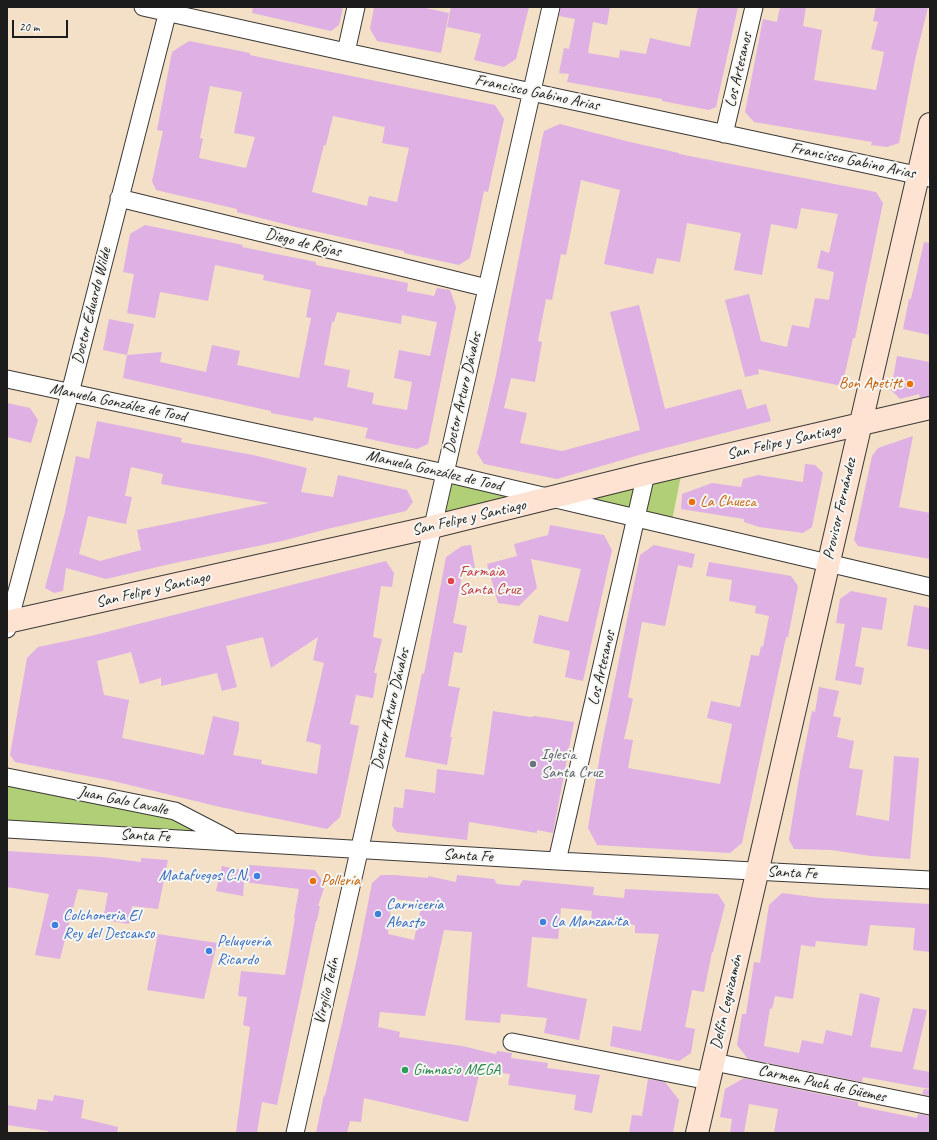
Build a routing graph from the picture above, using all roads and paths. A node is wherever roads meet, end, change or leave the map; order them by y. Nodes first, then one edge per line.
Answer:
1 (144, 7) edge
2 (356, 7) edge
3 (551, 7) edge
4 (754, 7) edge
5 (168, 10) edge
6 (346, 52) junction
7 (532, 92) junction
8 (930, 124) edge
9 (724, 134) junction
10 (924, 177) edge
11 (119, 198) junction
12 (487, 288) junction
13 (7, 380) edge
14 (70, 393) junction
15 (930, 408) edge
16 (860, 425) junction
17 (445, 473) junction
18 (646, 474) junction
19 (553, 498) junction
20 (636, 518) junction
21 (432, 527) junction
22 (828, 563) junction
23 (930, 586) edge
24 (8, 624) edge
25 (7, 777) edge
26 (7, 829) edge
27 (234, 841) junction
28 (359, 850) junction
29 (557, 861) junction
30 (757, 871) junction
31 (930, 880) edge
32 (512, 1042) dead end
33 (711, 1071) junction
34 (930, 1106) edge
35 (295, 1133) edge
36 (697, 1133) edge

1 - 5 street, Francisco Gabino Arias
2 - 6 street
3 - 7 street, Doctor Arturo Dávalos
4 - 9 street, Los Artesanos
5 - 6 street, Francisco Gabino Arias
5 - 11 street, Doctor Eduardo Wilde
6 - 7 street, Francisco Gabino Arias
7 - 9 street, Francisco Gabino Arias
7 - 12 street, Doctor Arturo Dávalos
8 - 10 street, Provisor Fernández
9 - 10 street, Francisco Gabino Arias
10 - 16 street, Provisor Fernández
11 - 12 street, Diego de Rojas
11 - 14 street, Doctor Eduardo Wilde
12 - 17 street, Doctor Arturo Dávalos
13 - 14 street, Manuela González de Tood
14 - 17 street, Manuela González de Tood
14 - 24 street, Doctor Eduardo Wilde
15 - 16 street, San Felipe y Santiago
16 - 18 street, San Felipe y Santiago
16 - 22 street, Provisor Fernández
17 - 19 street, Manuela González de Tood
17 - 21 street, Doctor Arturo Dávalos
18 - 19 street, San Felipe y Santiago
18 - 20 street, Los Artesanos
19 - 20 street, Manuela González de Tood
19 - 21 street, San Felipe y Santiago
20 - 22 street, Manuela González de Tood
20 - 29 street, Los Artesanos
21 - 24 street, San Felipe y Santiago
21 - 28 street, Doctor Arturo Dávalos
22 - 23 street, Manuela González de Tood
22 - 30 street, Provisor Fernández
25 - 27 street, Juan Galo Lavalle
26 - 27 street, Santa Fe
27 - 28 street, Santa Fe
28 - 29 street, Santa Fe
28 - 35 street, Virgilio Tedín
29 - 30 street, Santa Fe
30 - 31 street, Santa Fe
30 - 33 street, Delfín Leguizamón
32 - 33 street, Carmen Puch de Güemes
33 - 34 street, Carmen Puch de Güemes
33 - 36 street, Delfín Leguizamón

